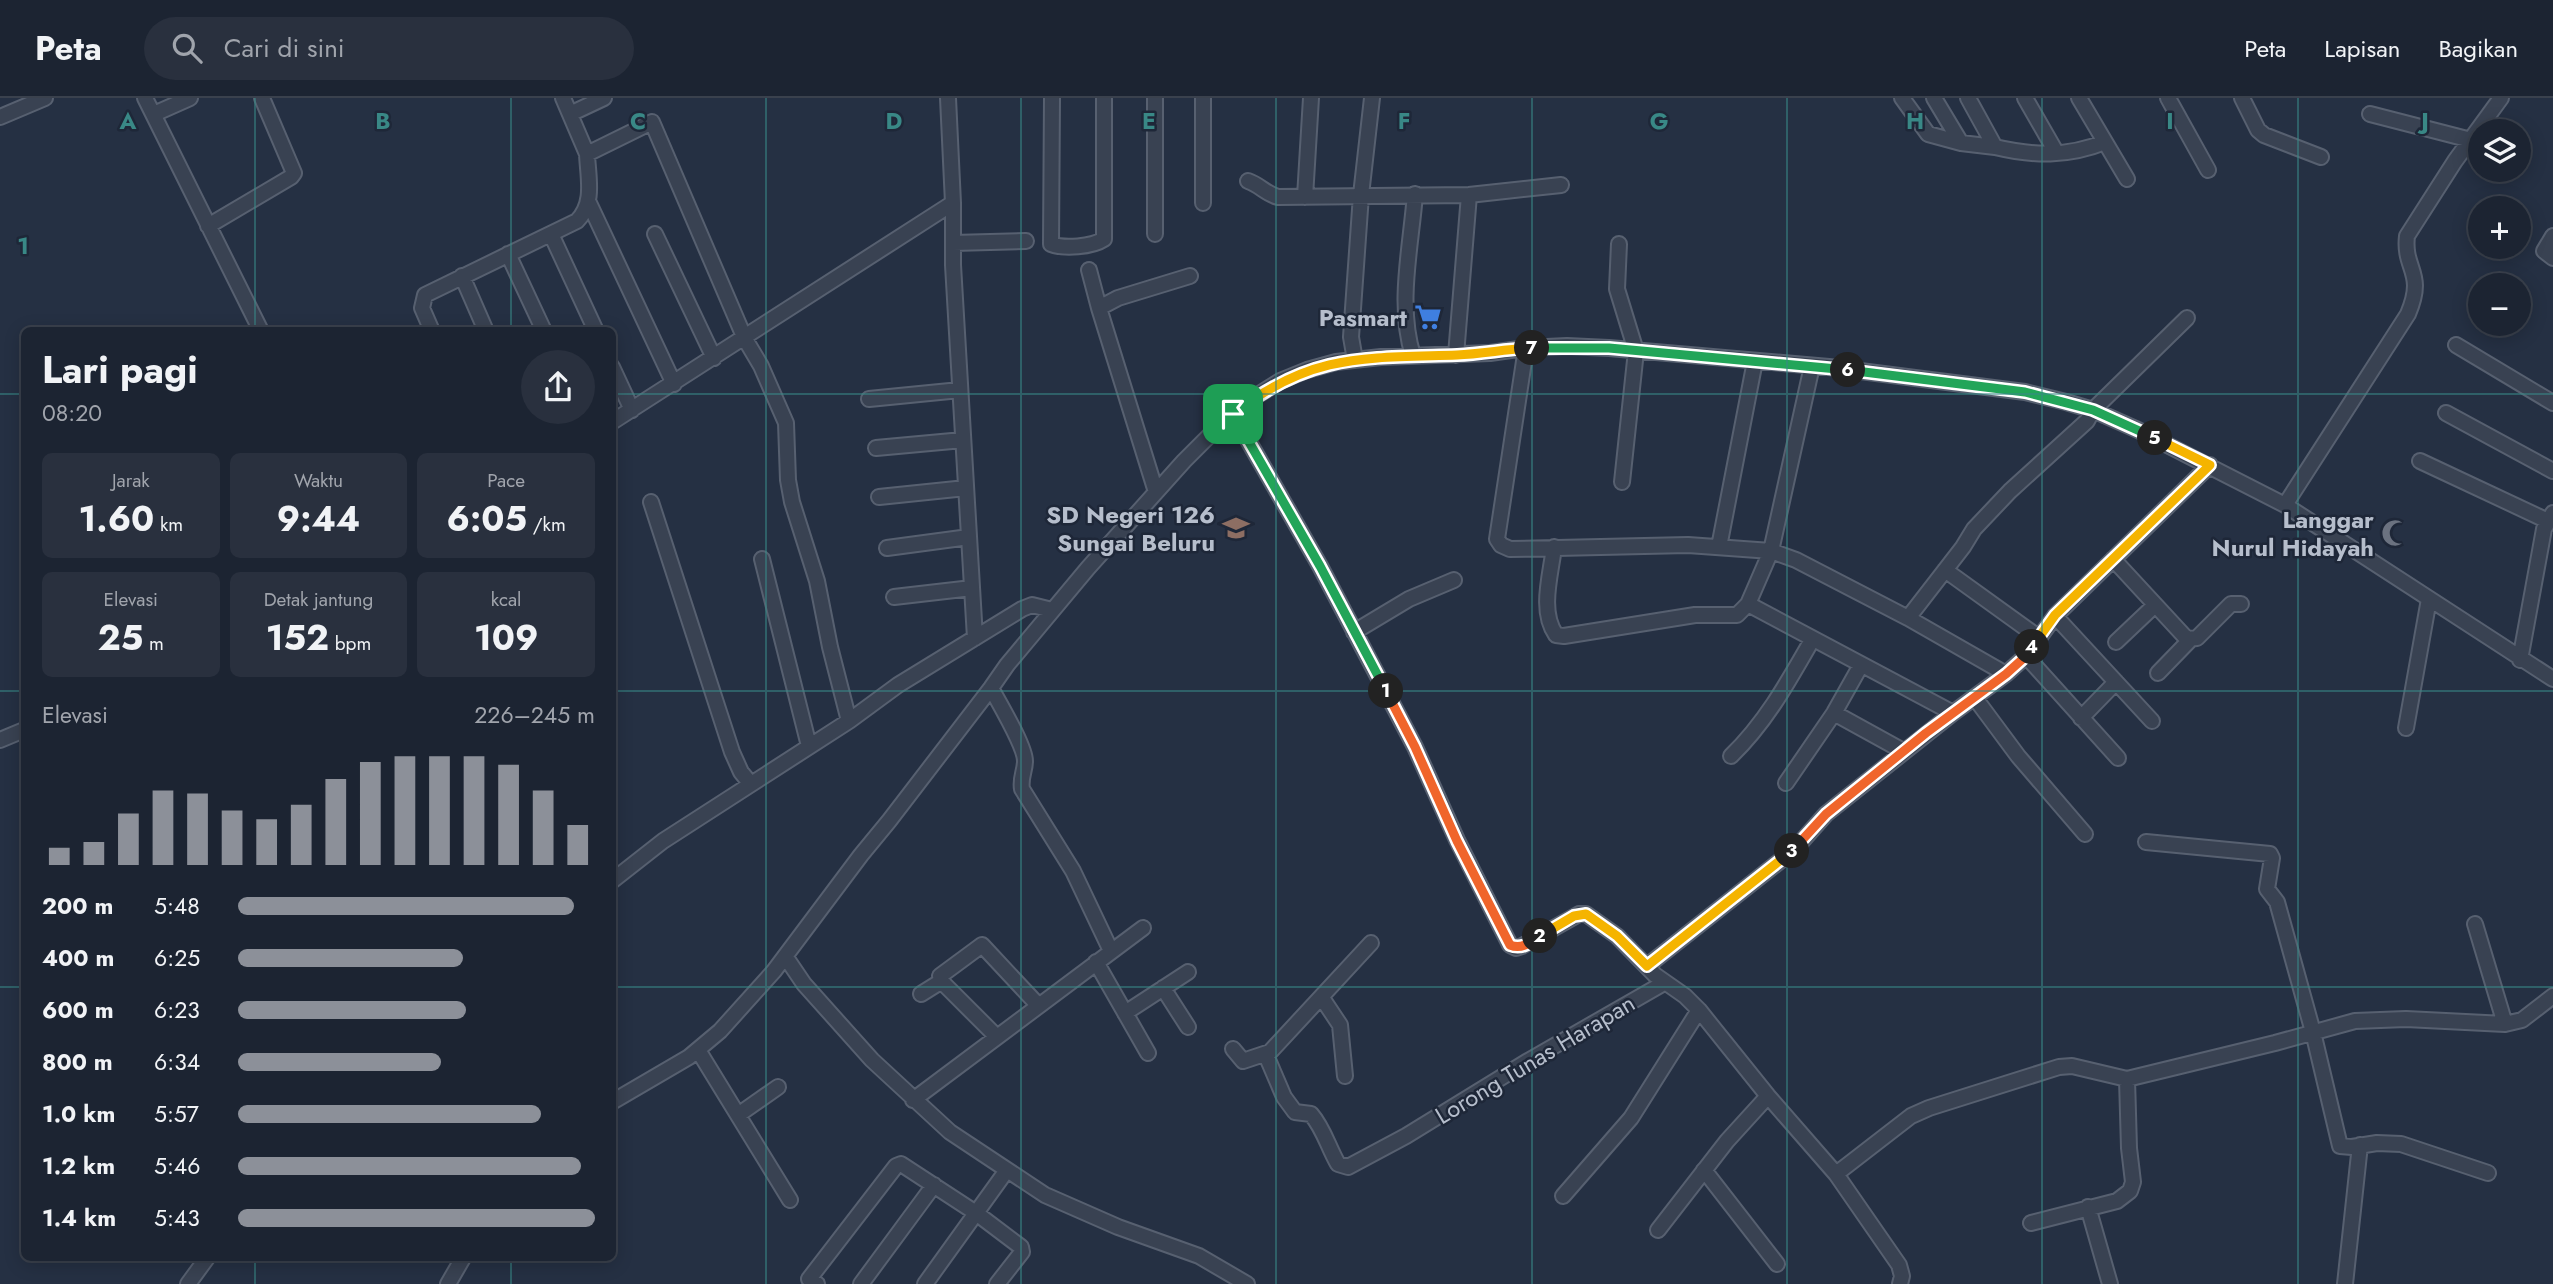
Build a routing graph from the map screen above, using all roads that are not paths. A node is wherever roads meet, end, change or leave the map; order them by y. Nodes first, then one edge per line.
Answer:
1 (45, 98) edge
2 (145, 98) edge
3 (190, 98) edge
4 (262, 98) edge
5 (563, 98) edge
6 (604, 98) edge
7 (948, 98) edge
8 (1052, 98) edge
9 (1104, 98) edge
10 (1155, 98) edge
11 (1203, 98) edge
12 (1311, 98) edge
13 (1372, 98) edge
14 (1902, 98) edge
15 (1934, 98) edge
16 (1968, 98) edge
17 (2025, 98) edge
18 (2079, 98) edge
19 (2168, 98) edge
20 (2242, 98) edge
21 (2501, 98) edge
22 (154, 114) junction
23 (570, 114) junction
24 (2370, 114) dead end
25 (0, 117) edge
26 (2486, 119) edge
27 (2468, 139) edge
28 (2105, 142) junction
29 (1962, 143) junction
30 (2468, 144) edge
31 (1995, 147) junction
32 (2056, 152) junction
33 (587, 154) junction
34 (2321, 157) dead end
35 (2208, 170) dead end
36 (2127, 179) dead end
37 (1248, 181) dead end
38 (1561, 185) dead end
39 (1415, 194) junction
40 (1361, 195) junction
41 (1469, 195) junction
42 (1305, 197) junction
43 (589, 203) junction
44 (953, 203) junction
45 (1203, 203) dead end
46 (208, 226) junction
47 (551, 234) junction
48 (655, 234) dead end
49 (1155, 234) dead end
50 (2553, 236) edge
51 (1026, 241) dead end
52 (953, 243) junction
53 (1619, 244) dead end
54 (508, 254) junction
55 (2553, 258) edge
56 (1089, 270) dead end
57 (462, 276) junction
58 (1190, 276) dead end
59 (1099, 307) junction
60 (2187, 318) dead end
61 (259, 327) edge
62 (430, 327) edge
63 (484, 327) edge
64 (542, 327) edge
65 (594, 327) edge
66 (745, 339) junction
67 (2456, 345) dead end
68 (1526, 348) junction
69 (1636, 351) junction
70 (1456, 355) junction
71 (1413, 356) junction
72 (714, 358) junction
73 (1355, 360) junction
74 (1755, 361) junction
75 (1812, 366) junction
76 (616, 376) edge
77 (674, 384) junction
78 (961, 390) junction
79 (869, 399) dead end
80 (2553, 403) edge
81 (632, 410) junction
82 (2093, 410) junction
83 (2446, 413) dead end
84 (1233, 414) junction
85 (616, 420) edge
86 (963, 440) junction
87 (876, 448) dead end
88 (2420, 461) dead end
89 (2210, 465) junction
90 (2553, 471) edge
91 (1622, 482) dead end
92 (966, 488) junction
93 (1156, 492) junction
94 (880, 497) dead end
95 (651, 502) dead end
96 (2285, 505) junction
97 (2551, 517) edge
98 (969, 537) junction
99 (1554, 547) junction
100 (1719, 547) junction
101 (887, 548) dead end
102 (1771, 551) junction
103 (762, 559) dead end
104 (2113, 559) junction
105 (1945, 570) junction
106 (1454, 580) dead end
107 (972, 588) junction
108 (894, 597) dead end
109 (2429, 599) junction
110 (1748, 604) junction
111 (2241, 604) dead end
112 (2154, 606) junction
113 (1052, 610) junction
114 (2055, 615) junction
115 (1908, 618) junction
116 (1354, 632) junction
117 (2038, 637) junction
118 (975, 638) junction
119 (1812, 640) junction
120 (2190, 640) junction
121 (2116, 642) dead end
122 (2026, 656) junction
123 (2520, 660) junction
124 (1861, 666) junction
125 (2158, 673) dead end
126 (2006, 674) junction
127 (2553, 680) edge
128 (2116, 682) junction
129 (991, 688) junction
130 (1975, 698) junction
131 (1834, 713) junction
132 (1953, 713) junction
133 (2081, 718) junction
134 (849, 721) junction
135 (2152, 721) dead end
136 (2406, 728) dead end
137 (21, 731) edge
138 (0, 740) edge
139 (809, 746) junction
140 (1903, 751) junction
141 (1731, 756) dead end
142 (2118, 758) dead end
143 (750, 783) junction
144 (1786, 783) dead end
145 (2085, 834) dead end
146 (2146, 842) dead end
147 (616, 878) edge
148 (2475, 924) dead end
149 (1143, 928) dead end
150 (1371, 943) dead end
151 (1111, 951) junction
152 (1096, 962) junction
153 (779, 963) junction
154 (1647, 966) junction
155 (1188, 972) dead end
156 (1664, 983) junction
157 (944, 984) junction
158 (1163, 988) junction
159 (921, 993) dead end
160 (2553, 996) edge
161 (1322, 998) junction
162 (1038, 1006) junction
163 (1699, 1010) junction
164 (1125, 1013) junction
165 (2505, 1024) junction
166 (1188, 1027) dead end
167 (2313, 1032) junction
168 (996, 1036) junction
169 (1233, 1049) dead end
170 (698, 1050) junction
171 (1148, 1053) dead end
172 (1266, 1055) junction
173 (1345, 1076) dead end
174 (2127, 1079) junction
175 (778, 1087) dead end
176 (1768, 1096) junction
177 (616, 1100) edge
178 (913, 1100) junction
179 (738, 1115) junction
180 (2360, 1145) junction
181 (1007, 1170) junction
182 (1704, 1170) junction
183 (2488, 1173) dead end
184 (1836, 1174) junction
185 (934, 1185) junction
186 (1563, 1196) dead end
187 (790, 1200) dead end
188 (2088, 1207) junction
189 (976, 1213) junction
190 (2031, 1223) dead end
191 (1658, 1230) dead end
192 (206, 1261) edge
193 (461, 1261) edge
194 (1777, 1264) dead end
195 (188, 1284) edge
196 (449, 1284) edge
197 (817, 1284) edge
198 (861, 1284) edge
199 (925, 1284) edge
200 (997, 1284) edge
201 (1247, 1284) edge
202 (1900, 1284) edge
203 (2110, 1284) edge
204 (2345, 1284) edge

1 - 25 street
2 - 22 street
3 - 22 street
4 - 46 street
5 - 23 street
6 - 23 street
7 - 44 street
8 - 9 street
10 - 49 street
11 - 45 street
12 - 42 street
13 - 40 street
14 - 29 street
15 - 29 street
16 - 31 street
17 - 32 street
18 - 28 street
19 - 35 street
20 - 34 street
21 - 26 street
22 - 46 street
23 - 33 street
24 - 27 street
28 - 32 street
28 - 36 street
29 - 31 street
30 - 96 street
31 - 32 street
33 - 43 street
33 - 66 street
37 - 42 street
38 - 41 street
39 - 40 street
39 - 41 street
39 - 71 street
40 - 42 street
40 - 73 street
41 - 70 street
43 - 47 street
43 - 77 street
44 - 52 street
44 - 66 street
46 - 61 street
47 - 54 street
47 - 65 street
48 - 72 street
50 - 55 street
51 - 52 street
52 - 78 street
53 - 69 street
54 - 57 street
54 - 64 street
56 - 59 street
57 - 62 street
57 - 63 street
58 - 59 street
59 - 93 street
60 - 82 street
66 - 72 street
66 - 134 street
67 - 80 street
68 - 69 street
68 - 70 street
68 - 99 street
69 - 74 street
69 - 91 street
70 - 71 street
71 - 73 street
72 - 77 street
73 - 84 street
74 - 75 street
74 - 100 street
75 - 82 street
75 - 102 street
76 - 81 street
77 - 81 street
78 - 79 street
78 - 86 street
81 - 85 street
82 - 89 street
82 - 105 street
83 - 90 street
84 - 93 street
84 - 116 street
86 - 87 street
86 - 92 street
88 - 97 street
89 - 96 street
89 - 104 street
92 - 94 street
92 - 98 street
93 - 113 street
95 - 143 street
96 - 109 street
97 - 123 street
98 - 101 street
98 - 107 street
99 - 100 street
99 - 110 street
100 - 102 street
102 - 110 street
102 - 115 street
103 - 139 street
104 - 112 street
104 - 114 street
105 - 115 street
105 - 117 street
106 - 116 street
107 - 108 street
107 - 118 street
109 - 123 street
109 - 136 street
110 - 119 street
111 - 120 street
112 - 120 street
112 - 121 street
113 - 118 street
113 - 129 street
114 - 117 street
114 - 128 street
115 - 126 street
116 - 154 street
117 - 122 street
118 - 134 street
119 - 124 street
119 - 141 street
120 - 125 street
122 - 126 street
122 - 133 street
123 - 127 street
124 - 131 street
124 - 132 street
126 - 130 street
128 - 133 street
128 - 135 street
129 - 151 street
129 - 153 street
130 - 132 street
130 - 145 street
131 - 140 street
131 - 144 street
132 - 140 street
133 - 142 street
134 - 139 street
137 - 138 street
139 - 143 street
140 - 154 street
143 - 147 street
146 - 167 street
148 - 165 street
149 - 151 street
150 - 161 street
151 - 152 street
152 - 162 street
152 - 164 street
153 - 170 street
153 - 178 street
154 - 156 street
155 - 158 street
156 - 163 street
156 - 172 street, Lorong Tunas Harapan
157 - 159 street
157 - 162 street
157 - 168 street
158 - 164 street
158 - 166 street
160 - 165 street
161 - 172 street
161 - 173 street
162 - 168 street
163 - 176 street
163 - 186 street
164 - 171 street
165 - 167 street
167 - 174 street
167 - 180 street
168 - 178 street
169 - 172 street
170 - 177 street
170 - 179 street
174 - 184 street
174 - 188 street
175 - 179 street
176 - 182 street
176 - 184 street
178 - 181 street
179 - 187 street
180 - 183 street
180 - 204 street
181 - 189 street
181 - 201 street
182 - 191 street
182 - 194 street
184 - 202 street
185 - 189 street
185 - 197 street
185 - 198 street
188 - 190 street
188 - 203 street
189 - 199 street
189 - 200 street
192 - 195 street
193 - 196 street

